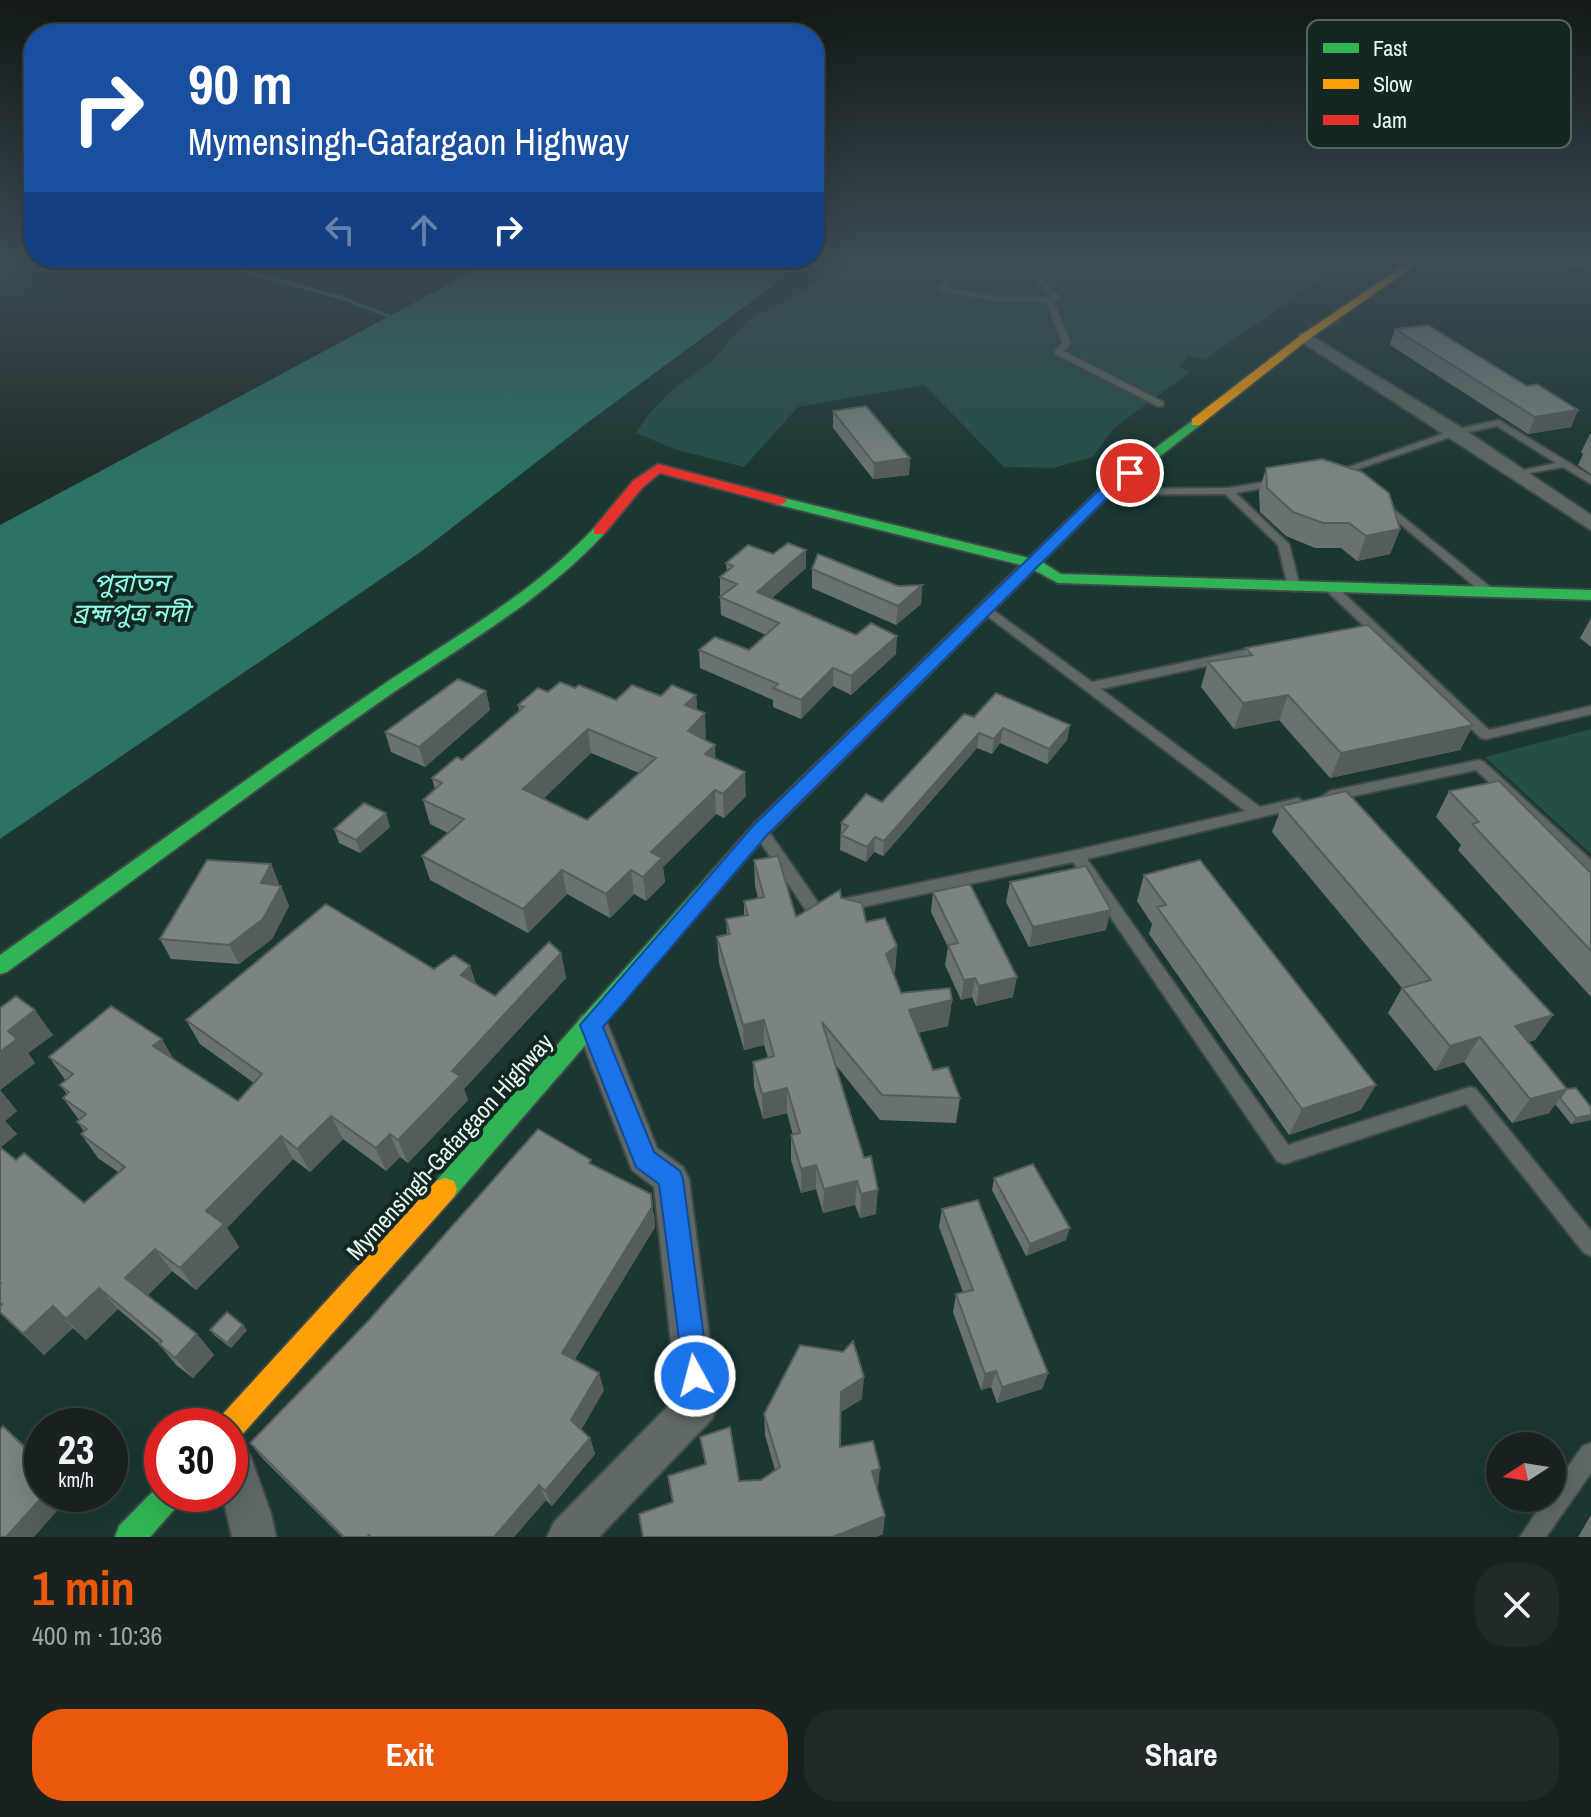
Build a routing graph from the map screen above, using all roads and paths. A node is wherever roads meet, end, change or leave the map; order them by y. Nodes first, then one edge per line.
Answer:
1 (1062, 332) edge
2 (1313, 332) edge
3 (1305, 337) junction
4 (1160, 404) dead end
5 (1456, 432) junction
6 (1565, 464) junction
7 (1344, 472) junction
8 (1329, 474) edge
9 (1518, 474) junction
10 (1591, 481) edge
11 (1286, 482) edge
12 (1356, 482) edge
13 (1228, 491) junction
14 (1105, 492) junction
15 (1368, 492) edge
16 (1586, 516) edge
17 (1034, 564) junction
18 (1294, 587) junction
19 (1331, 588) junction
20 (1490, 594) junction
21 (1591, 595) edge
22 (986, 609) junction
23 (1356, 630) edge
24 (1382, 637) junction
25 (1282, 646) edge
26 (1090, 687) junction
27 (1591, 710) edge
28 (1257, 812) junction
29 (760, 830) junction
30 (1077, 856) junction
31 (1591, 869) edge
32 (0, 966) edge
33 (592, 1025) junction
34 (1591, 1246) edge
35 (247, 1408) edge
36 (1591, 1454) edge
37 (248, 1508) edge
38 (153, 1512) edge
39 (130, 1537) edge
40 (254, 1537) edge
41 (569, 1537) edge
42 (1532, 1537) edge

1 - 4 lane
2 - 3 main road, Mymensingh-Gafargaon Highway
3 - 5 street
3 - 14 main road, Mymensingh-Gafargaon Highway
5 - 6 lane
5 - 7 lane
5 - 9 street
6 - 9 lane
6 - 10 lane
7 - 8 lane
7 - 12 lane
9 - 16 street
11 - 13 lane
13 - 14 lane
13 - 18 lane
14 - 17 main road, Mymensingh-Gafargaon Highway
15 - 20 lane
17 - 18 main road
17 - 22 main road, Mymensingh-Gafargaon Highway
17 - 32 main road
18 - 19 main road
19 - 20 main road
19 - 24 lane
20 - 21 main road
22 - 26 lane
22 - 29 main road, Mymensingh-Gafargaon Highway
23 - 24 lane
24 - 27 lane
25 - 26 lane
26 - 28 lane
28 - 30 lane
28 - 31 lane
29 - 30 lane
29 - 33 main road, Mymensingh-Gafargaon Highway
30 - 34 lane
33 - 35 main road, Mymensingh-Gafargaon Highway
33 - 41 street
36 - 42 lane
37 - 40 street
38 - 39 main road

